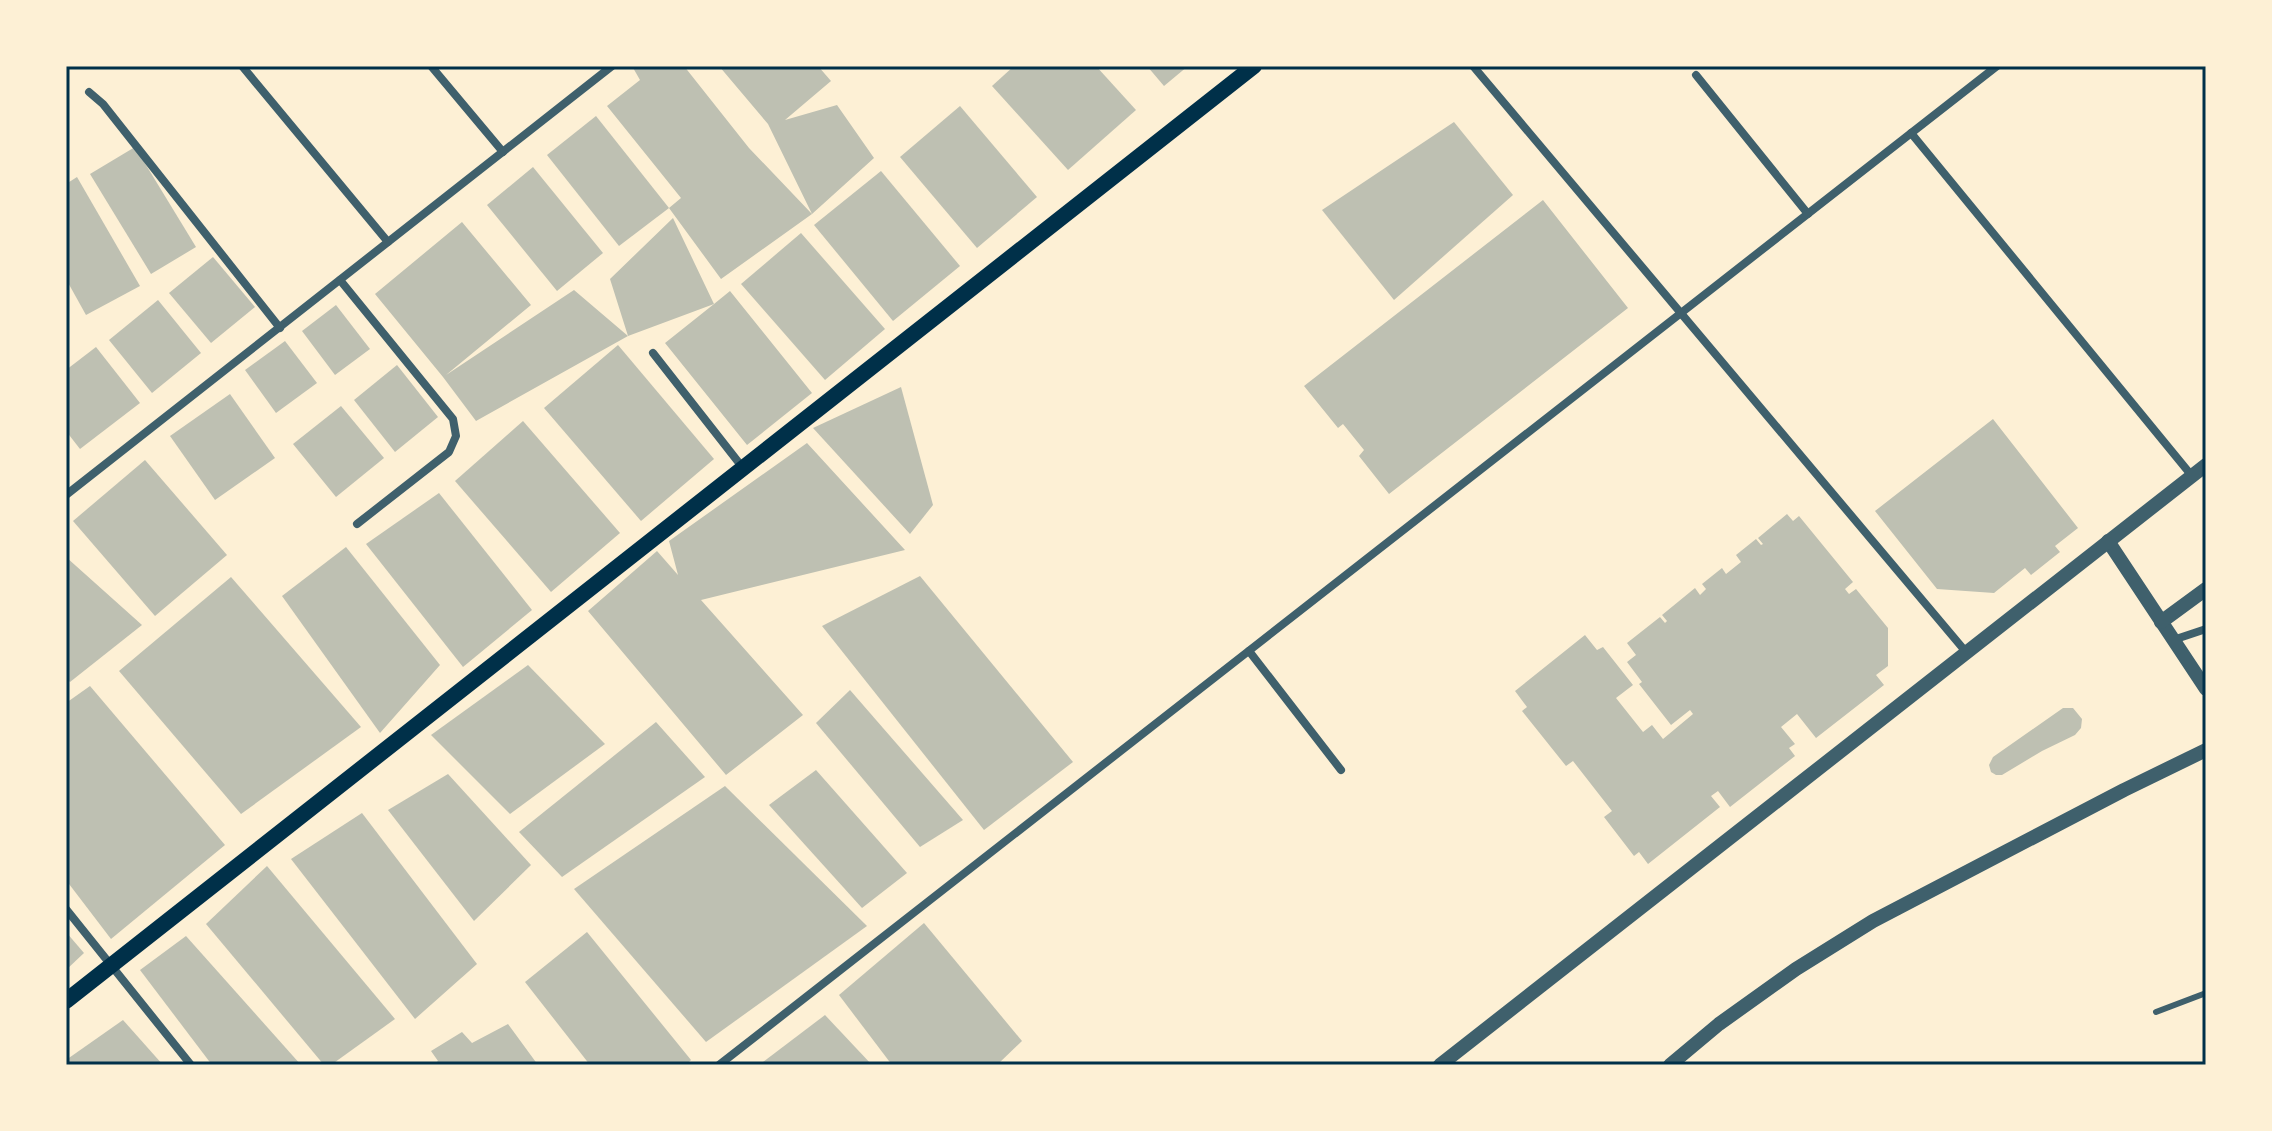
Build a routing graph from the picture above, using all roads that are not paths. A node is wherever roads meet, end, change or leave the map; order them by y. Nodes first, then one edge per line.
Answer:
1 (242, 66) edge
2 (431, 66) edge
3 (612, 66) edge
4 (1254, 66) edge
5 (1473, 66) edge
6 (1997, 66) edge
7 (1696, 75) dead end
8 (89, 92) dead end
9 (1911, 133) junction
10 (503, 152) junction
11 (1808, 214) junction
12 (388, 242) junction
13 (340, 280) junction
14 (1681, 313) junction
15 (280, 328) junction
16 (653, 353) dead end
17 (2206, 465) edge
18 (743, 468) junction
19 (2192, 476) junction
20 (66, 495) edge
21 (357, 524) dead end
22 (2108, 541) junction
23 (2206, 589) edge
24 (2161, 622) junction
25 (2206, 629) edge
26 (2172, 640) junction
27 (1249, 651) junction
28 (1966, 652) junction
29 (2206, 689) edge
30 (2206, 750) edge
31 (1341, 770) dead end
32 (66, 909) edge
33 (111, 965) junction
34 (2206, 993) edge
35 (66, 1001) edge
36 (2156, 1012) dead end
37 (191, 1065) edge
38 (719, 1065) edge
39 (1440, 1065) edge
40 (1670, 1065) edge

1 - 12 street
2 - 10 street
3 - 10 street
4 - 18 main road
5 - 14 street
6 - 9 street
7 - 11 street
8 - 15 street
9 - 11 street
9 - 19 street
10 - 12 street
11 - 14 street
12 - 13 street
13 - 15 street
13 - 21 street
14 - 27 street
14 - 28 street
15 - 20 street
16 - 18 street
17 - 19 street
18 - 33 main road
19 - 22 street
22 - 24 street
22 - 28 street
23 - 24 street
24 - 26 street
25 - 26 street
26 - 29 street
27 - 31 street
27 - 38 street
28 - 39 street
30 - 40 street
32 - 33 street
33 - 35 main road
33 - 37 street
34 - 36 lane

